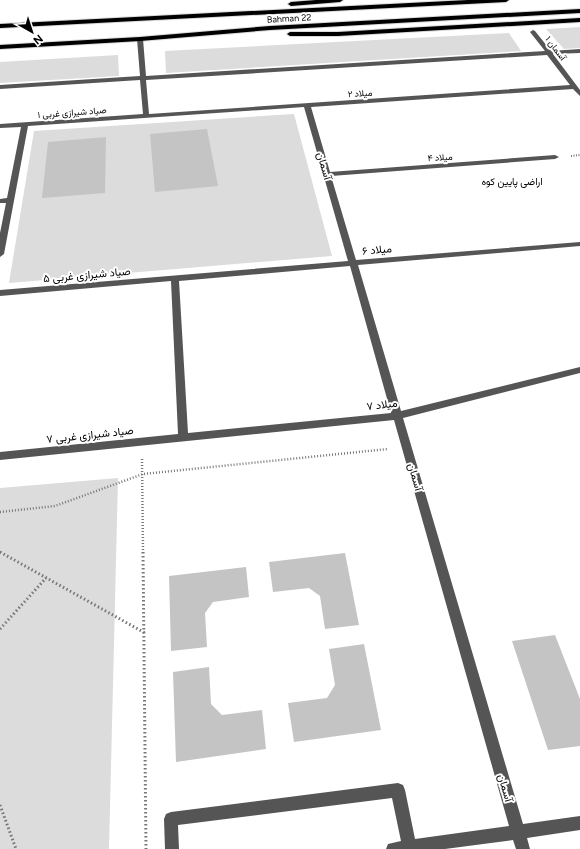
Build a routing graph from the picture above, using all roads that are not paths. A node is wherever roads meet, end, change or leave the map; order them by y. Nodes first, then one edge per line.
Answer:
1 (340, 0) edge
2 (506, 0) edge
3 (580, 10) edge
4 (122, 19) junction
5 (580, 20) edge
6 (0, 26) edge
7 (533, 32) dead end
8 (180, 35) junction
9 (140, 39) junction
10 (0, 47) edge
11 (580, 52) edge
12 (549, 53) junction
13 (143, 79) junction
14 (0, 88) edge
15 (576, 88) junction
16 (580, 94) edge
17 (307, 105) junction
18 (146, 116) junction
19 (25, 124) junction
20 (0, 126) edge
21 (555, 157) dead end
22 (327, 174) junction
23 (10, 200) junction
24 (0, 201) edge
25 (580, 244) edge
26 (0, 254) edge
27 (353, 263) junction
28 (175, 278) junction
29 (0, 293) edge
30 (580, 370) edge
31 (397, 416) junction
32 (183, 438) junction
33 (0, 456) edge
34 (580, 823) edge
35 (518, 832) junction
36 (409, 847) junction
37 (172, 849) edge
38 (393, 849) edge
39 (523, 849) edge

1 - 4 highway
2 - 4 highway, Bahman 22
3 - 8 highway, Bahman 22
4 - 6 highway, Bahman 22
5 - 8 highway
7 - 12 street, آسمان ۱
8 - 9 highway, Bahman 22
9 - 10 highway, Bahman 22
9 - 13 street
11 - 12 street
12 - 13 street
12 - 15 street, آسمان ۱
13 - 14 street
13 - 18 street
15 - 16 street, آسمان ۱
15 - 17 street, میلاد ۲
17 - 18 street, میلاد ۲
17 - 22 street, آسمان
18 - 19 street, صیاد شیرازی غربی ۱
19 - 20 street, صیاد شیرازی غربی ۱
19 - 23 street
21 - 22 street, میلاد ۴
22 - 27 street, آسمان
23 - 24 street
23 - 26 street
25 - 27 street, میلاد ۶
27 - 28 street, میلاد ۶
27 - 31 street, آسمان
28 - 29 street, صیاد شیرازی غربی ۵
28 - 32 street
30 - 31 street, میلاد ۷
31 - 32 street, میلاد ۷
31 - 35 street, آسمان
32 - 33 street, صیاد شیرازی غربی ۷
34 - 35 street
35 - 36 street
35 - 39 street, آسمان
36 - 37 street
36 - 38 street

